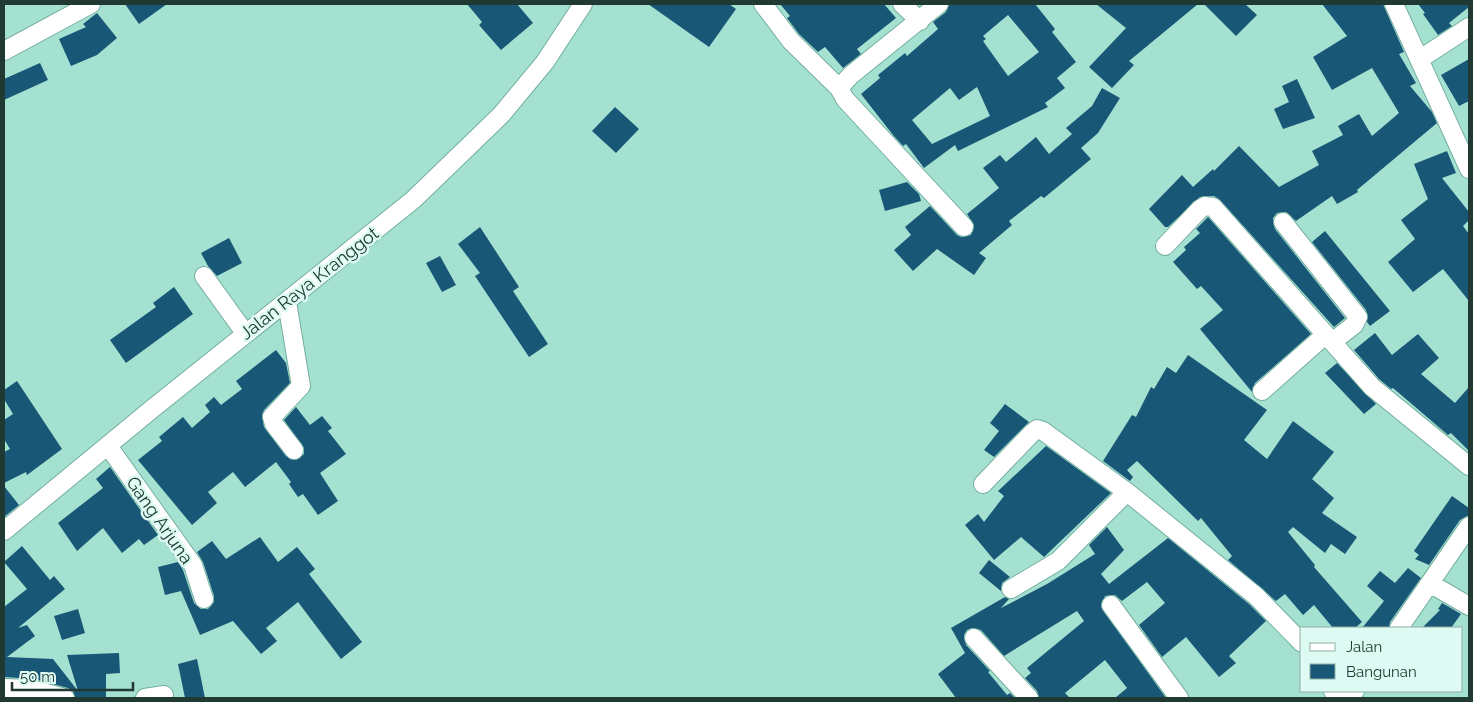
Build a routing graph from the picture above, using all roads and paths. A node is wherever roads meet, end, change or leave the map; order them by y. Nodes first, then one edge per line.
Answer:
1 (91, 4) edge
2 (583, 4) edge
3 (763, 4) edge
4 (902, 4) edge
5 (938, 4) edge
6 (1394, 4) edge
7 (920, 21) junction
8 (1469, 27) edge
9 (4, 50) edge
10 (1420, 59) junction
11 (839, 88) junction
12 (1467, 160) edge
13 (1283, 222) dead end
14 (964, 227) dead end
15 (1165, 246) dead end
16 (204, 276) dead end
17 (287, 302) junction
18 (245, 334) junction
19 (1328, 338) junction
20 (1262, 392) dead end
21 (108, 446) junction
22 (294, 450) dead end
23 (1469, 466) edge
24 (983, 484) dead end
25 (1127, 492) junction
26 (1469, 526) edge
27 (4, 531) edge
28 (1431, 584) junction
29 (1011, 589) dead end
30 (204, 599) dead end
31 (1111, 605) dead end
32 (1469, 606) edge
33 (1400, 627) edge
34 (974, 638) dead end
35 (1300, 641) edge
36 (4, 688) edge
37 (164, 695) dead end
38 (65, 698) edge
39 (145, 698) edge
40 (1030, 698) edge
41 (1178, 698) edge

1 - 9 street
2 - 17 street, Jalan Raya Kranggot
3 - 11 street
4 - 7 street
5 - 7 street
6 - 10 street
7 - 11 street
8 - 10 street
10 - 12 street
11 - 14 street
13 - 19 street
15 - 19 street
16 - 18 street
17 - 18 street, Jalan Raya Kranggot
17 - 22 street
18 - 21 street, Jalan Raya Kranggot
19 - 20 street
19 - 23 street
21 - 27 street, Jalan Raya Kranggot
21 - 30 street, Gang Arjuna
24 - 25 street
25 - 29 street
25 - 35 street
26 - 28 street
28 - 32 street
28 - 33 street
31 - 41 street
34 - 40 street
36 - 38 street
37 - 39 street

